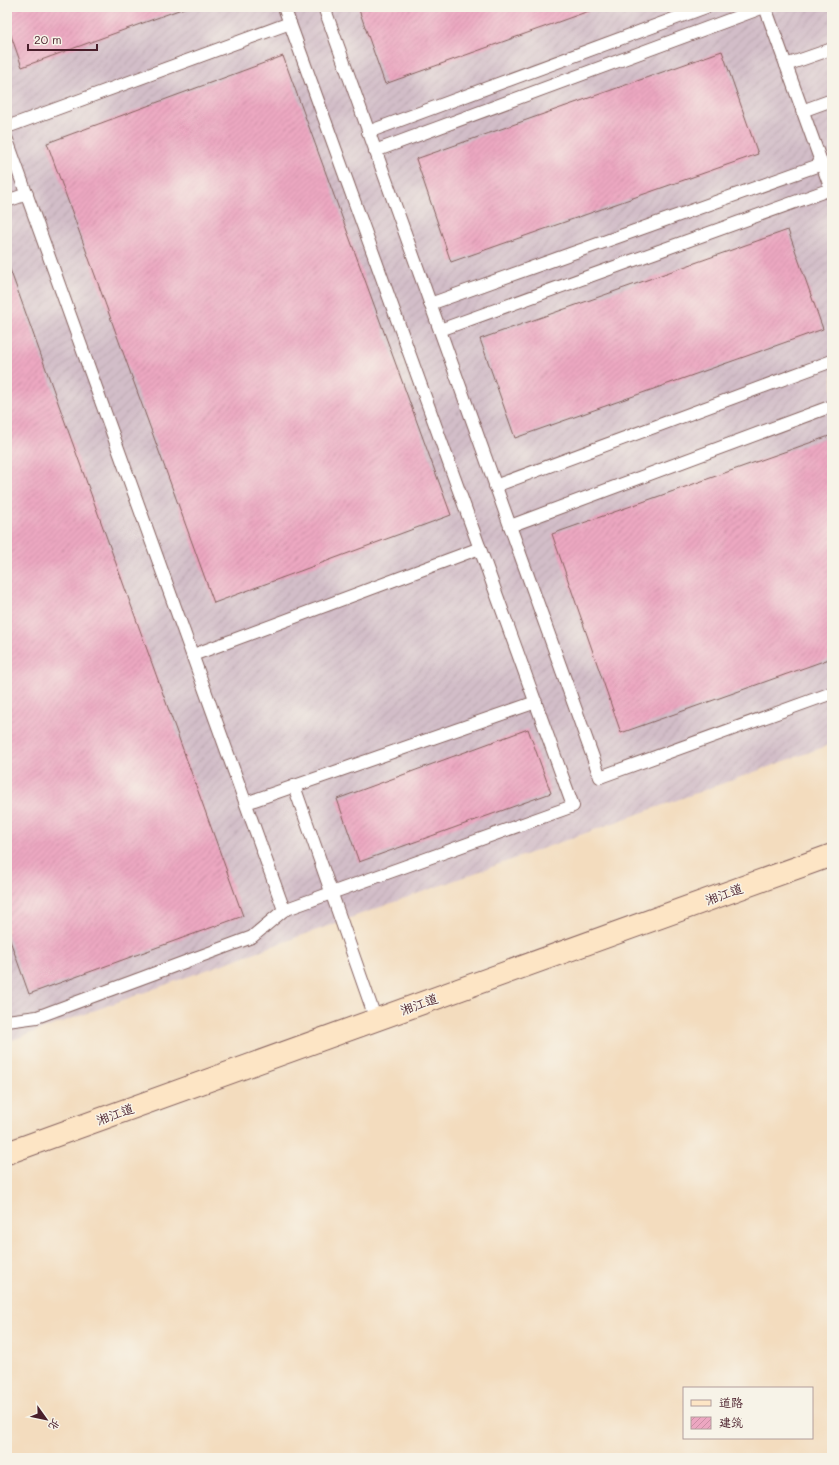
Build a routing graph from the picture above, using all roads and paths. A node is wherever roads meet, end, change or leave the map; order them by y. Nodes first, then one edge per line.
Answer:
1 (284, 7) edge
2 (324, 7) edge
3 (706, 7) edge
4 (765, 7) edge
5 (290, 23) junction
6 (832, 49) edge
7 (786, 65) junction
8 (832, 100) edge
9 (802, 111) junction
10 (7, 127) edge
11 (368, 132) junction
12 (7, 140) edge
13 (375, 151) junction
14 (822, 164) junction
15 (831, 190) edge
16 (27, 194) junction
17 (7, 201) edge
18 (430, 304) junction
19 (440, 330) junction
20 (832, 361) edge
21 (832, 406) edge
22 (496, 486) junction
23 (510, 526) junction
24 (480, 548) junction
25 (192, 655) junction
26 (832, 693) edge
27 (536, 702) junction
28 (294, 786) junction
29 (246, 803) junction
30 (832, 855) edge
31 (332, 893) junction
32 (284, 910) junction
33 (376, 1020) junction
34 (7, 1021) edge
35 (7, 1153) edge

1 - 5 lane
2 - 11 lane
3 - 11 lane
4 - 7 lane
4 - 13 lane
5 - 10 lane
5 - 24 lane
6 - 7 lane
7 - 9 lane
8 - 9 lane
9 - 14 lane
11 - 13 lane
12 - 16 lane
13 - 18 lane
14 - 15 lane
14 - 18 lane
15 - 19 lane
16 - 17 lane
16 - 25 lane
18 - 19 lane
19 - 22 lane
20 - 22 lane
21 - 23 lane
22 - 23 lane
23 - 26 lane
24 - 25 lane
24 - 27 lane
25 - 29 lane
27 - 28 lane
27 - 31 lane
28 - 29 lane
28 - 31 lane
29 - 32 lane
30 - 33 main road, 湘江道
31 - 32 lane
31 - 33 lane
32 - 34 lane
33 - 35 main road, 湘江道

